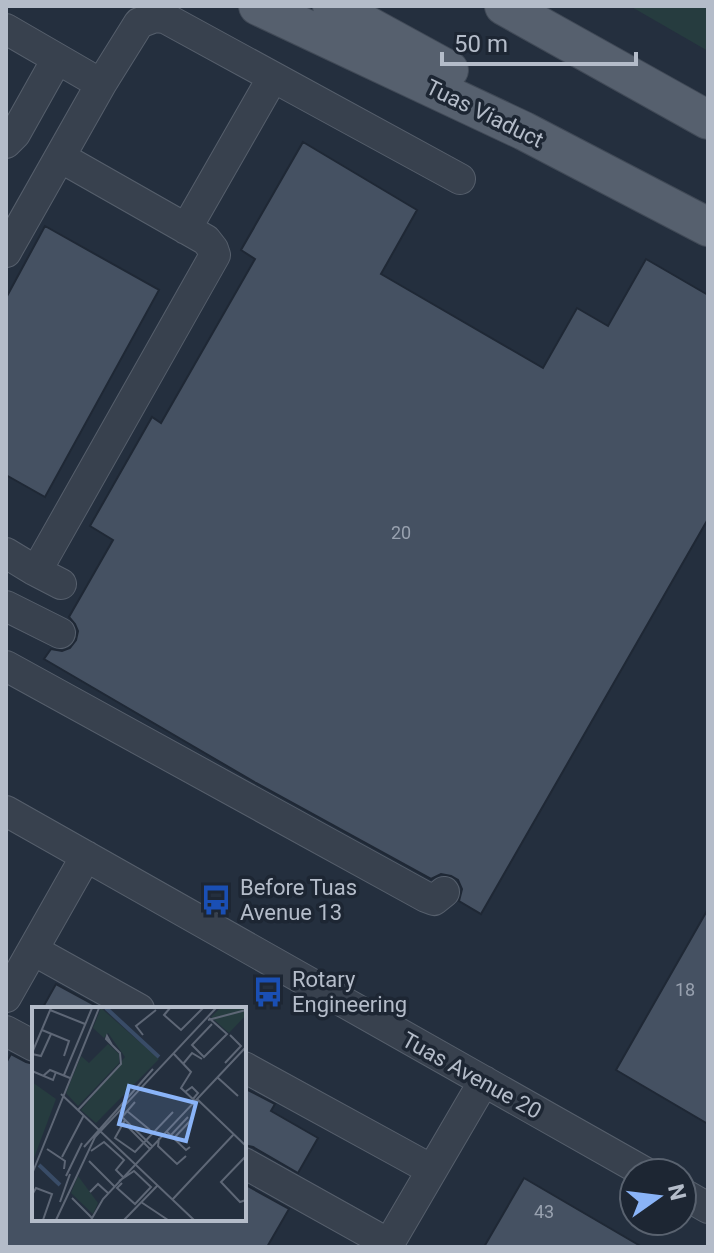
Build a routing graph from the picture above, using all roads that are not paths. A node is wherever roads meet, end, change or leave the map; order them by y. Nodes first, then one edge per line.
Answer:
1 (258, 6) edge
2 (332, 6) edge
3 (504, 6) edge
4 (547, 6) edge
5 (6, 29) edge
6 (57, 59) junction
7 (273, 77) junction
8 (101, 84) junction
9 (708, 102) edge
10 (708, 120) edge
11 (6, 143) edge
12 (60, 157) junction
13 (460, 179) dead end
14 (708, 211) edge
15 (708, 227) edge
16 (186, 229) junction
17 (6, 252) edge
18 (6, 553) edge
19 (34, 570) junction
20 (61, 584) dead end
21 (6, 606) edge
22 (60, 633) dead end
23 (6, 666) edge
24 (6, 811) edge
25 (86, 856) junction
26 (444, 892) dead end
27 (33, 950) junction
28 (6, 997) edge
29 (135, 1007) edge
30 (6, 1031) edge
31 (32, 1045) edge
32 (246, 1068) edge
33 (484, 1081) junction
34 (618, 1157) edge
35 (246, 1164) edge
36 (432, 1170) junction
37 (388, 1245) edge

1 - 15 main road, Tuas Viaduct
2 - 14 main road
3 - 10 main road
4 - 9 main road
5 - 6 street
6 - 8 street
6 - 11 street
7 - 8 street
7 - 13 street
7 - 16 street
8 - 12 street
12 - 16 street
12 - 17 street
16 - 19 street
18 - 19 street
19 - 20 street
21 - 22 street
23 - 26 street
24 - 25 street, Tuas Avenue 20
25 - 27 street
25 - 33 street, Tuas Avenue 20
27 - 28 street
27 - 29 street
30 - 31 street
32 - 36 street
33 - 34 street, Tuas Avenue 20
33 - 36 street
35 - 37 street
36 - 37 street

